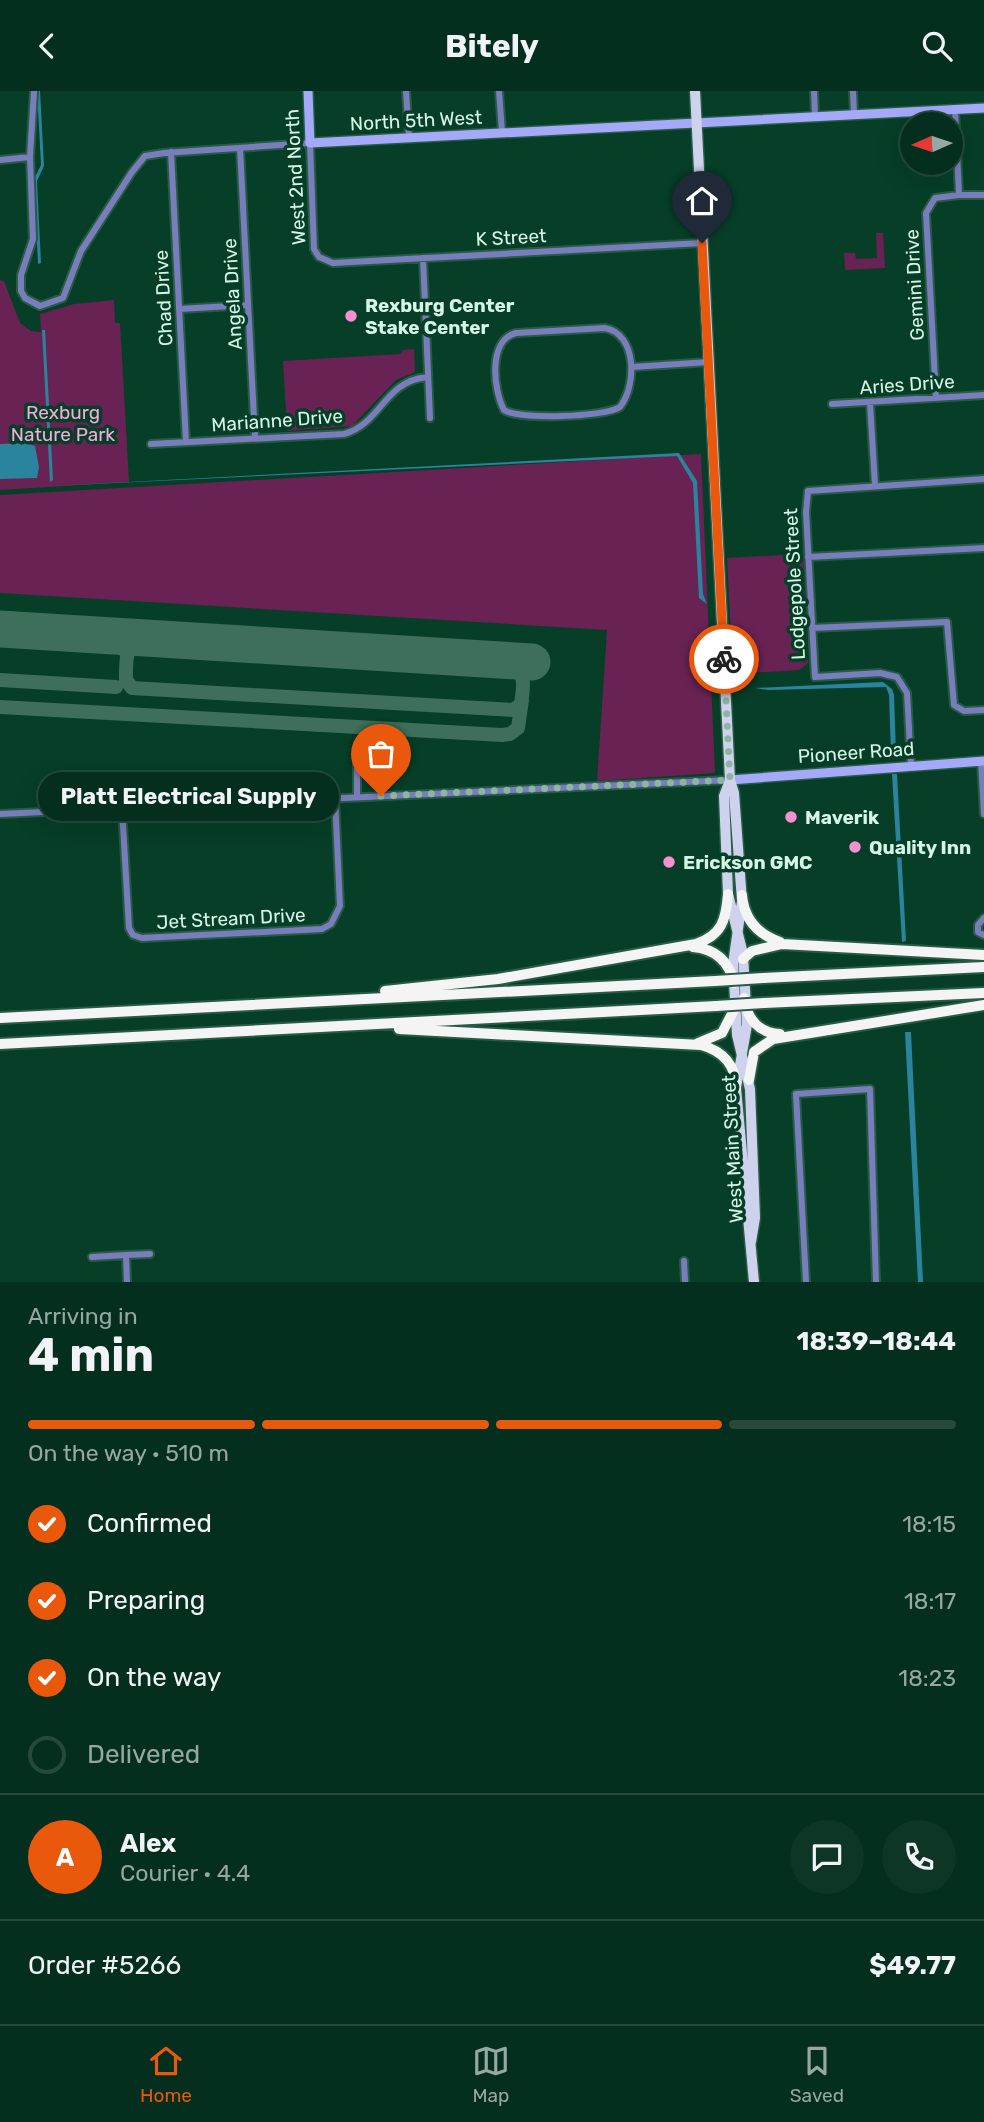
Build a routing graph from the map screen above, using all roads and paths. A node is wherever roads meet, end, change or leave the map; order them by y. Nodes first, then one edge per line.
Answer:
1 (34, 91) edge
2 (307, 91) edge
3 (407, 91) edge
4 (499, 91) edge
5 (695, 91) edge
6 (814, 91) edge
7 (853, 91) edge
8 (984, 108) edge
9 (955, 109) junction
10 (854, 114) junction
11 (815, 116) junction
12 (696, 122) junction
13 (502, 132) junction
14 (409, 137) junction
15 (310, 143) junction
16 (240, 148) junction
17 (171, 152) junction
18 (30, 157) junction
19 (0, 160) edge
20 (960, 195) junction
21 (984, 195) edge
22 (702, 243) junction
23 (423, 258) junction
24 (322, 259) joint
25 (248, 305) junction
26 (179, 309) junction
27 (709, 362) junction
28 (632, 367) junction
29 (427, 377) junction
30 (984, 395) edge
31 (936, 398) junction
32 (870, 403) junction
33 (832, 404) dead end
34 (429, 418) dead end
35 (255, 438) junction
36 (186, 442) junction
37 (150, 444) dead end
38 (984, 479) edge
39 (875, 485) junction
40 (984, 548) edge
41 (808, 557) junction
42 (812, 628) junction
43 (984, 710) edge
44 (357, 753) dead end
45 (982, 761) edge
46 (911, 765) junction
47 (730, 780) junction
48 (357, 797) junction
49 (335, 798) junction
50 (122, 808) junction
51 (0, 814) edge
52 (984, 814) edge
53 (728, 894) junction
54 (742, 895) junction
55 (984, 918) edge
56 (737, 929) junction
57 (984, 935) edge
58 (790, 944) junction
59 (683, 947) junction
60 (984, 955) edge
61 (743, 959) junction
62 (984, 967) edge
63 (734, 983) junction
64 (984, 993) edge
65 (744, 998) junction
66 (984, 1005) edge
67 (201, 1007) junction
68 (736, 1008) junction
69 (0, 1018) edge
70 (323, 1026) junction
71 (800, 1034) junction
72 (695, 1044) junction
73 (0, 1045) edge
74 (742, 1055) junction
75 (749, 1080) junction
76 (736, 1088) junction
77 (751, 1242) junction
78 (150, 1254) dead end
79 (126, 1255) junction
80 (92, 1257) dead end
81 (684, 1261) dead end
82 (753, 1280) edge
83 (127, 1282) edge
84 (685, 1282) edge
85 (806, 1282) edge
86 (876, 1282) edge

1 - 18 street
2 - 15 street, West 2nd North
3 - 14 street
4 - 13 street
5 - 12 main road, West Main Street
6 - 11 street
7 - 10 street
8 - 9 street, North 5th West
9 - 10 street, North 5th West
9 - 20 street
10 - 11 street, North 5th West
11 - 12 street, North 5th West
12 - 13 street, North 5th West
12 - 22 main road, West Main Street
13 - 14 street, North 5th West
14 - 15 street, North 5th West
15 - 16 street, North 5th West
15 - 24 street, West 2nd North
16 - 17 street, North 5th West
16 - 25 street, Angela Drive
17 - 18 street, North 5th West
17 - 26 street, Chad Drive
18 - 19 street
20 - 21 street
20 - 31 street, Gemini Drive
22 - 23 street, K Street
22 - 27 main road, West Main Street
23 - 24 street, K Street
23 - 29 street
25 - 26 street
25 - 35 street, Angela Drive
26 - 36 street, Chad Drive
27 - 28 street
27 - 47 main road, West Main Street
28 - 28 street
29 - 34 street
29 - 35 street, Marianne Drive
30 - 31 street, Aries Drive
31 - 32 street, Aries Drive
32 - 33 street, Aries Drive
32 - 39 street
35 - 36 street, Marianne Drive
36 - 37 street, Marianne Drive
38 - 39 street
39 - 41 street, Lodgepole Street
40 - 41 street
41 - 42 street, Lodgepole Street
42 - 43 street
42 - 46 street, Lodgepole Street
44 - 48 street
45 - 46 street, Pioneer Road
45 - 52 street
46 - 47 street, Pioneer Road
47 - 48 street
47 - 53 main road, West Main Street
47 - 54 main road, West Main Street
48 - 49 street
49 - 50 street
49 - 50 street, Jet Stream Drive
50 - 51 street
53 - 56 main road, West Main Street
53 - 59 highway
54 - 56 main road, West Main Street
54 - 58 highway
55 - 57 street
56 - 61 main road, West Main Street
56 - 63 main road, West Main Street
58 - 60 highway
58 - 61 highway
59 - 63 highway
59 - 67 highway
61 - 65 main road, West Main Street
62 - 67 highway, bridge
63 - 68 main road, West Main Street
64 - 70 highway, bridge
65 - 71 highway
65 - 74 main road, West Main Street
66 - 71 highway
67 - 69 highway
68 - 72 highway
68 - 74 main road, West Main Street
70 - 72 highway
70 - 73 highway
71 - 75 highway
72 - 76 highway
74 - 75 main road, West Main Street
74 - 76 main road, West Main Street
75 - 77 main road, West Main Street
76 - 77 main road, West Main Street
77 - 82 main road, West Main Street
78 - 79 street
79 - 80 street
79 - 83 street
81 - 84 street
85 - 86 street

